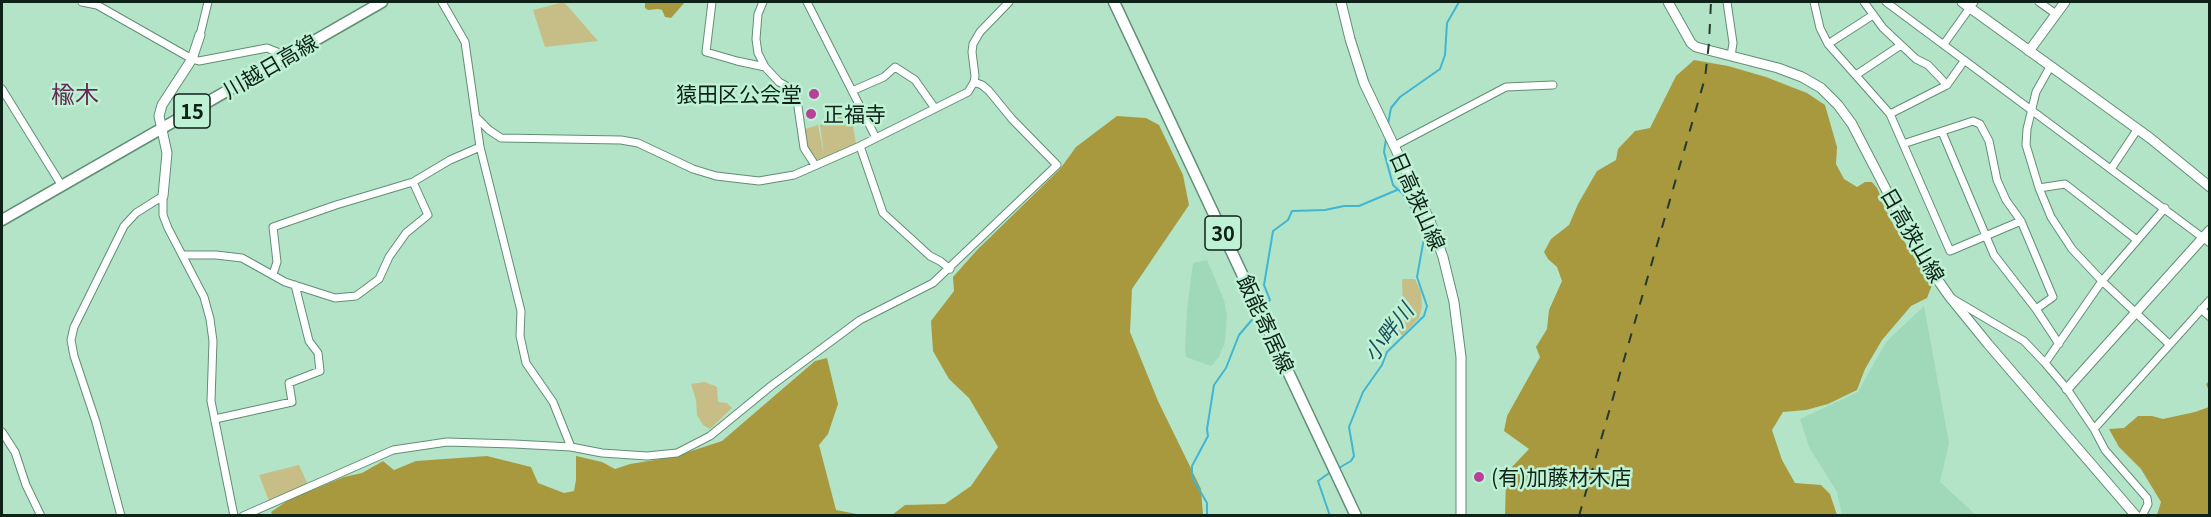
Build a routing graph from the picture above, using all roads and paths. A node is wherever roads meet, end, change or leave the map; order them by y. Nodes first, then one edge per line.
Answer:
1 (82, 2) edge
2 (382, 2) edge
3 (442, 2) edge
4 (712, 2) edge
5 (763, 2) edge
6 (807, 2) edge
7 (1009, 2) edge
8 (1114, 2) edge
9 (1341, 2) edge
10 (1668, 2) edge
11 (1727, 2) edge
12 (1815, 2) edge
13 (1864, 2) edge
14 (1886, 2) edge
15 (2039, 2) edge
16 (2065, 2) edge
17 (206, 3) edge
18 (1969, 3) edge
19 (2056, 14) junction
20 (1873, 15) junction
21 (200, 35) joint
22 (1828, 44) junction
23 (1944, 44) junction
24 (1900, 45) junction
25 (2029, 51) junction
26 (287, 56) junction
27 (1731, 56) junction
28 (192, 59) junction
29 (1965, 61) junction
30 (765, 67) junction
31 (2050, 67) junction
32 (1856, 75) junction
33 (974, 82) junction
34 (1553, 85) dead end
35 (1947, 85) junction
36 (2, 89) edge
37 (852, 91) junction
38 (934, 107) junction
39 (2030, 110) junction
40 (1890, 114) junction
41 (476, 117) junction
42 (161, 128) junction
43 (2137, 130) junction
44 (1942, 132) junction
45 (876, 138) junction
46 (1392, 143) junction
47 (1903, 144) junction
48 (860, 146) junction
49 (480, 147) junction
50 (815, 165) junction
51 (2111, 169) junction
52 (413, 182) junction
53 (62, 186) junction
54 (2210, 187) edge
55 (2039, 188) junction
56 (163, 196) junction
57 (2165, 208) junction
58 (2, 220) edge
59 (2021, 221) junction
60 (2207, 236) edge
61 (1985, 237) junction
62 (2138, 240) junction
63 (183, 255) junction
64 (950, 269) junction
65 (273, 274) junction
66 (2102, 281) junction
67 (295, 285) junction
68 (1949, 296) junction
69 (2210, 300) edge
70 (2036, 309) junction
71 (2201, 309) junction
72 (2135, 312) junction
73 (2210, 317) edge
74 (2060, 344) junction
75 (2169, 344) junction
76 (2045, 363) junction
77 (2067, 389) junction
78 (215, 419) junction
79 (2094, 429) junction
80 (2, 432) edge
81 (571, 447) junction
82 (41, 516) edge
83 (121, 516) edge
84 (234, 516) edge
85 (243, 516) edge
86 (1356, 516) edge
87 (1461, 516) edge
88 (2136, 516) edge
89 (2142, 516) edge

1 - 28 street
2 - 26 main road, 川越日高線 / 15
3 - 41 street
4 - 30 street
5 - 30 street
6 - 37 street
7 - 33 street
8 - 86 main road, 飯能寄居線 / 30
9 - 46 main road, 日高狭山線
10 - 27 main road, 日高狭山線
11 - 27 street
12 - 22 street
13 - 20 street
14 - 23 street
15 - 19 street
16 - 19 main road
17 - 21 street
18 - 23 street
18 - 25 main road
19 - 25 main road
20 - 22 street
20 - 24 street
21 - 28 main road
22 - 32 street
23 - 29 street
24 - 32 street
24 - 35 street
25 - 31 main road
26 - 28 street
26 - 42 main road, 川越日高線 / 15
27 - 68 main road, 日高狭山線
28 - 42 main road
29 - 35 street
29 - 39 street
30 - 50 street
31 - 39 street
31 - 43 main road
32 - 40 street
33 - 38 street
33 - 64 street
34 - 46 street
35 - 40 street
36 - 53 street
37 - 38 street
37 - 45 street
38 - 45 street
39 - 51 street
39 - 55 street
40 - 47 street
41 - 49 street
41 - 50 street
42 - 53 main road, 川越日高線 / 15
42 - 56 main road
43 - 51 street
43 - 54 main road
44 - 47 street
44 - 59 street
44 - 61 street
45 - 48 street
46 - 87 main road, 日高狭山線
47 - 61 street
48 - 50 street
48 - 64 street
49 - 52 street
49 - 81 street
51 - 57 street
52 - 65 street
52 - 67 street
53 - 58 main road, 川越日高線 / 15
55 - 62 street
55 - 66 street
56 - 63 street
56 - 83 street
57 - 60 street
57 - 62 street
59 - 61 street
59 - 70 street
60 - 72 main road
61 - 70 street
62 - 66 street
63 - 65 street
63 - 78 street
64 - 81 street
65 - 67 street
66 - 72 street
66 - 74 street
67 - 78 street
68 - 76 street
68 - 88 main road, 日高狭山線
69 - 71 street
70 - 74 street
71 - 73 street
71 - 75 street
72 - 75 street
72 - 77 main road
74 - 76 street
75 - 79 street
76 - 77 street
77 - 79 street
78 - 84 street
79 - 89 street
80 - 82 street
81 - 85 street

